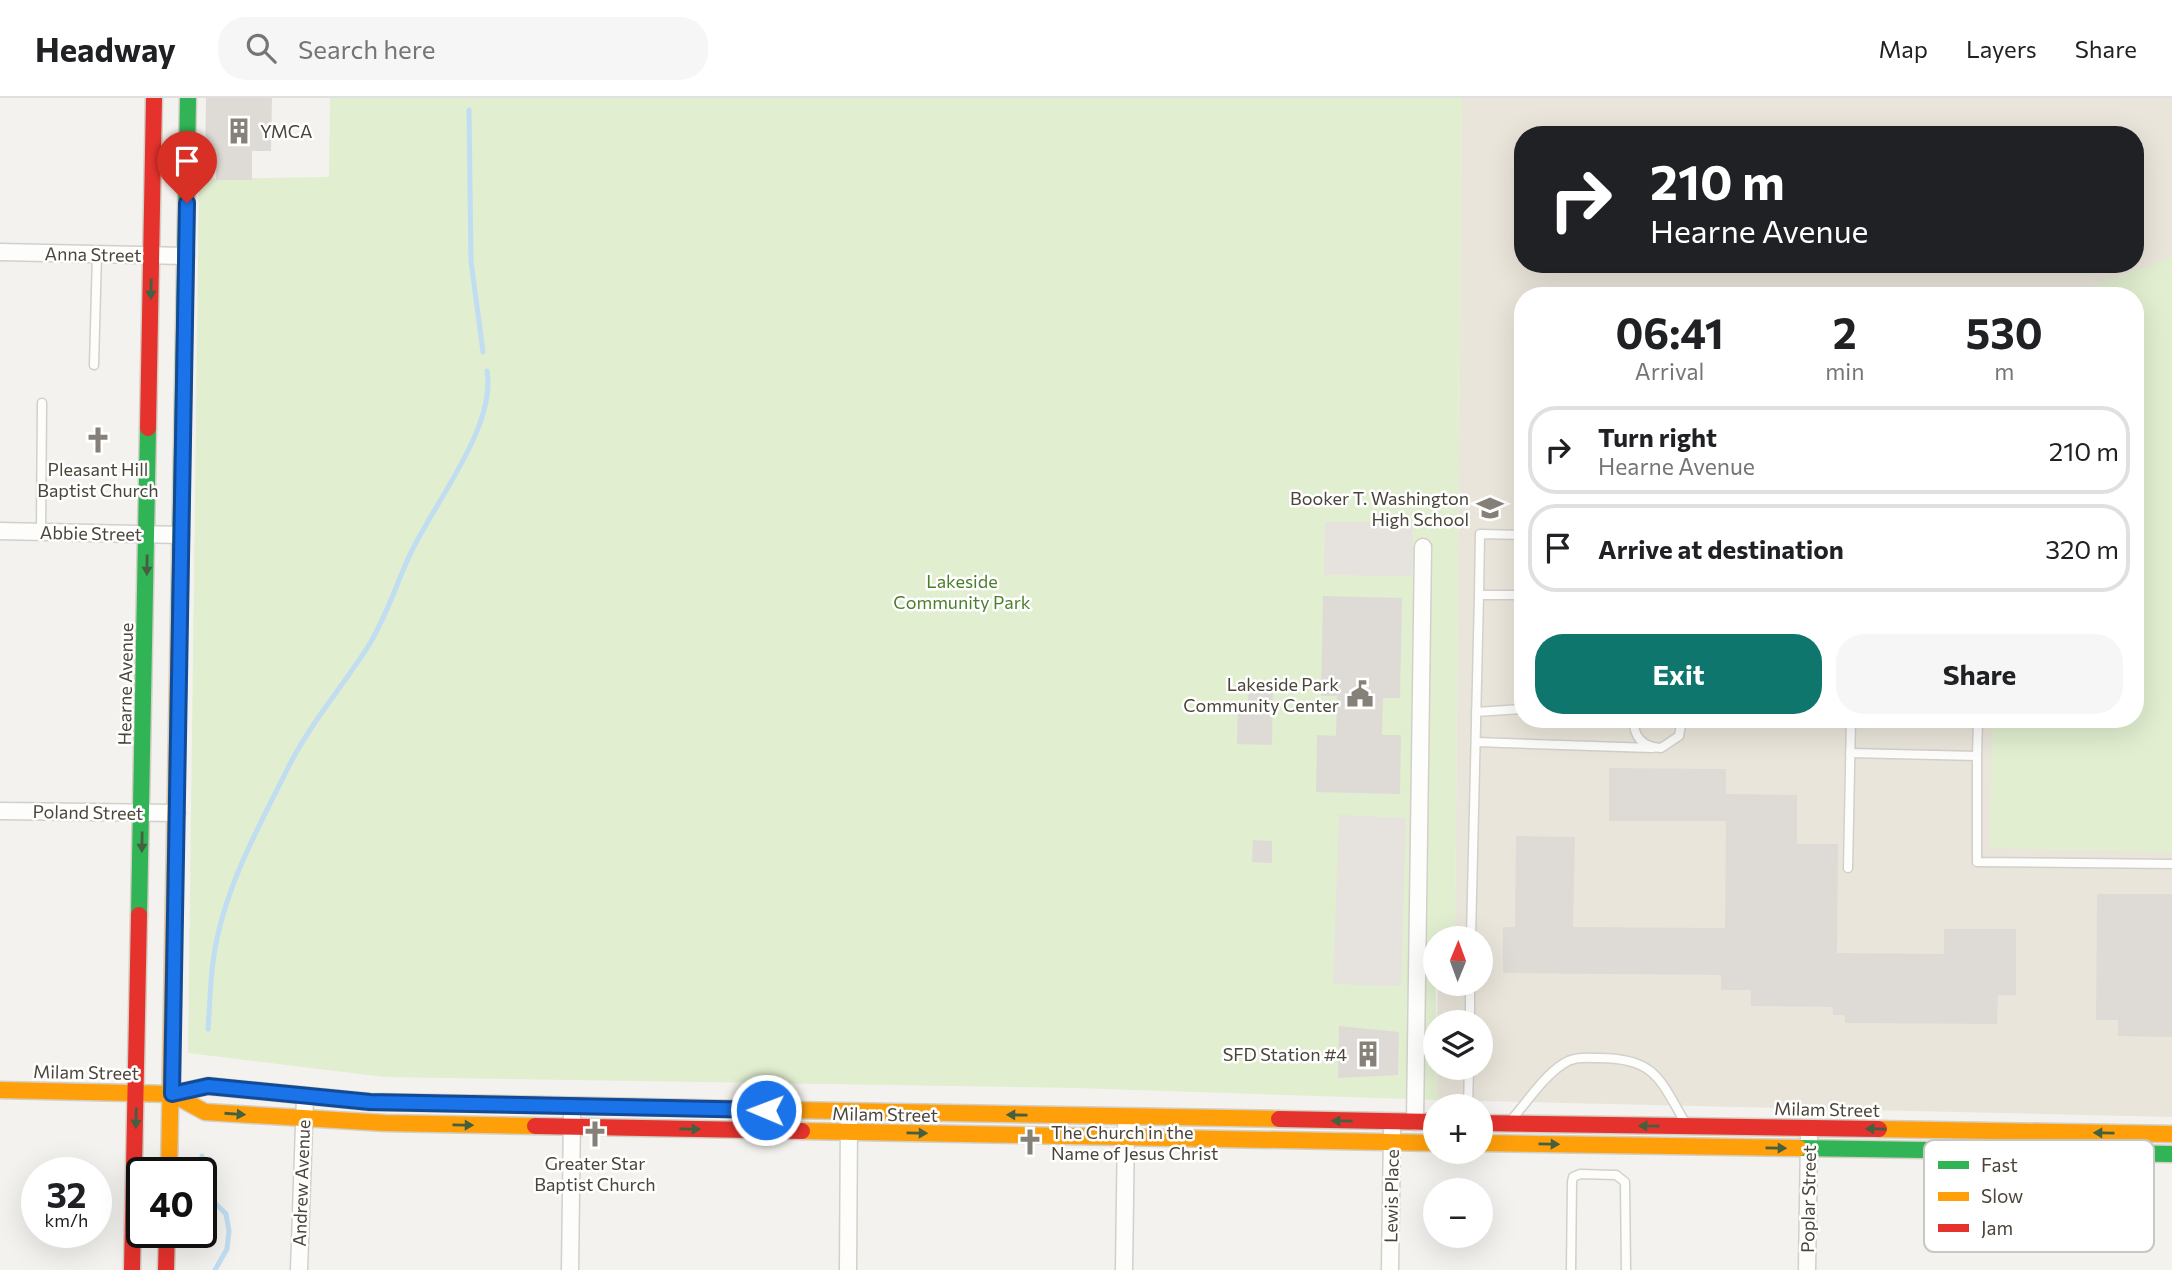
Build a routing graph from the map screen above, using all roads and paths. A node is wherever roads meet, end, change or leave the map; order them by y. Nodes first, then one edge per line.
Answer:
1 (154, 98) edge
2 (188, 98) edge
3 (0, 252) edge
4 (97, 254) junction
5 (152, 255) junction
6 (186, 256) junction
7 (94, 365) dead end
8 (42, 403) dead end
9 (0, 531) edge
10 (41, 532) junction
11 (147, 534) junction
12 (181, 535) junction
13 (1514, 535) edge
14 (1423, 547) dead end
15 (1479, 595) junction
16 (1514, 595) edge
17 (1514, 710) edge
18 (1476, 712) junction
19 (1636, 728) edge
20 (1682, 728) edge
21 (1851, 728) edge
22 (1978, 728) edge
23 (1476, 742) junction
24 (1652, 748) junction
25 (1850, 754) junction
26 (1978, 756) junction
27 (0, 811) edge
28 (143, 813) junction
29 (177, 813) junction
30 (2172, 864) edge
31 (1848, 868) dead end
32 (1471, 926) edge
33 (0, 1090) edge
34 (137, 1092) junction
35 (172, 1094) junction
36 (305, 1097) junction
37 (573, 1107) junction
38 (849, 1111) junction
39 (1127, 1117) junction
40 (303, 1119) junction
41 (1392, 1122) junction
42 (1415, 1122) junction
43 (1423, 1122) edge
44 (1493, 1123) edge
45 (1509, 1123) junction
46 (1688, 1126) junction
47 (572, 1127) junction
48 (1809, 1128) junction
49 (849, 1132) junction
50 (2172, 1134) edge
51 (1126, 1137) junction
52 (1392, 1142) junction
53 (1423, 1143) edge
54 (1493, 1143) edge
55 (1808, 1148) junction
56 (1924, 1150) edge
57 (2154, 1154) edge
58 (2172, 1154) edge
59 (170, 1157) edge
60 (167, 1248) edge
61 (132, 1270) edge
62 (166, 1270) edge
63 (299, 1270) edge
64 (570, 1270) edge
65 (848, 1270) edge
66 (1124, 1270) edge
67 (1390, 1270) edge
68 (1572, 1270) edge
69 (1626, 1270) edge
70 (1807, 1270) edge

1 - 5 street, Hearne Avenue
2 - 6 street
3 - 4 street, Anna Street
4 - 5 street, Anna Street
4 - 7 lane
5 - 6 street, Anna Street
5 -> 11 street, Hearne Avenue
6 - 12 street
8 - 10 lane
9 - 10 street, Abbie Street
10 - 11 street, Abbie Street
11 - 12 street, Abbie Street
11 -> 28 street, Hearne Avenue
12 - 29 street
13 - 15 lane
14 - 42 street
15 - 16 lane
15 - 18 lane
17 - 18 lane
18 - 23 lane
19 - 24 lane
20 - 24 lane
21 - 25 lane
22 - 26 lane
23 - 24 lane
23 - 32 lane
25 - 26 lane
25 - 31 lane
26 - 30 lane
27 - 28 street, Poland Street
28 - 29 street, Poland Street
28 -> 34 street, Hearne Avenue
29 - 35 street
33 - 34 street, Milam Street
34 - 35 street, Milam Street
34 -> 61 street, Hearne Avenue
35 - 36 street, Milam Street
35 -> 40 street, Milam Street
35 - 59 street
36 - 37 street, Milam Street
36 - 40 street, Andrew Avenue
37 - 38 street, Milam Street
37 - 47 street
39 -> 38 street, Milam Street
38 - 49 street
41 -> 39 street, Milam Street
39 - 51 street
40 -> 47 street, Milam Street
40 - 63 street, Andrew Avenue
41 - 42 street, Milam Street
41 - 52 street, Lewis Place
42 - 43 street, Milam Street
44 - 45 street, Milam Street
46 -> 45 street, Milam Street
45 - 46 lane
46 - 48 street, Milam Street
47 -> 49 street, Milam Street
47 - 64 street
50 -> 48 street, Milam Street
48 - 55 street, Poplar Street
49 -> 51 street, Milam Street
49 - 65 street
51 - 52 street, Milam Street
51 - 66 street
52 - 53 street, Milam Street
52 - 67 street, Lewis Place
54 -> 55 street
55 - 56 street
55 - 70 street, Poplar Street
57 - 58 street
60 - 62 street
68 - 69 lane

